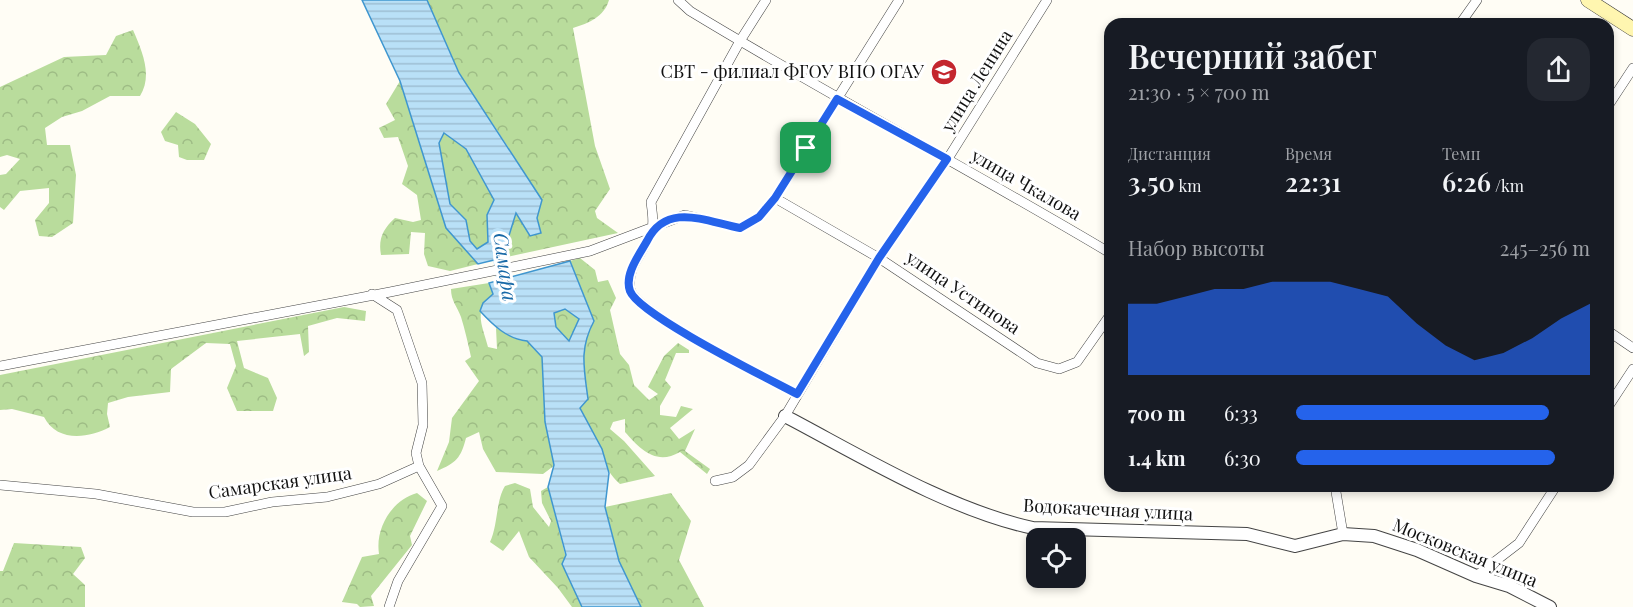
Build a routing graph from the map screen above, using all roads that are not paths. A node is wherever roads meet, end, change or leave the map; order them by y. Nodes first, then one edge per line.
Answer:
1 (678, 0) edge
2 (766, 0) edge
3 (899, 0) edge
4 (1047, 0) edge
5 (1477, 0) edge
6 (1588, 0) edge
7 (1464, 18) edge
8 (1633, 29) edge
9 (740, 41) junction
10 (1633, 68) edge
11 (1614, 97) edge
12 (837, 99) junction
13 (947, 159) junction
14 (775, 198) junction
15 (652, 229) junction
16 (1104, 250) edge
17 (879, 258) junction
18 (372, 294) junction
19 (1104, 324) edge
20 (1614, 335) edge
21 (1633, 348) edge
22 (0, 366) edge
23 (1633, 369) edge
24 (797, 394) junction
25 (1614, 398) edge
26 (785, 416) junction
27 (419, 466) junction
28 (715, 481) dead end
29 (0, 485) edge
30 (1336, 492) edge
31 (1552, 492) edge
32 (1343, 534) junction
33 (1476, 576) junction
34 (389, 607) edge
35 (1550, 607) edge

1 - 9 street, улица Чкалова
2 - 9 street
3 - 12 street
4 - 13 street, улица Ленина
5 - 7 street
6 - 8 main road
9 - 12 street, улица Чкалова
9 - 15 street
10 - 11 street
12 - 13 street, улица Чкалова
12 - 14 street
13 - 16 street, улица Чкалова
13 - 17 street, улица Ленина
14 - 15 street
14 - 17 street, улица Устинова
15 - 18 street
15 - 24 street
17 - 19 street, улица Устинова
17 - 24 street, улица Ленина
18 - 22 street
18 - 27 street
20 - 21 street
23 - 25 street
24 - 26 street, улица Ленина
26 - 28 street, улица Ленина
26 - 32 street, Водокачечная улица
27 - 29 street, Самарская улица
27 - 34 street
30 - 32 street
31 - 33 street
32 - 33 street, Московская улица
33 - 35 street, Московская улица

